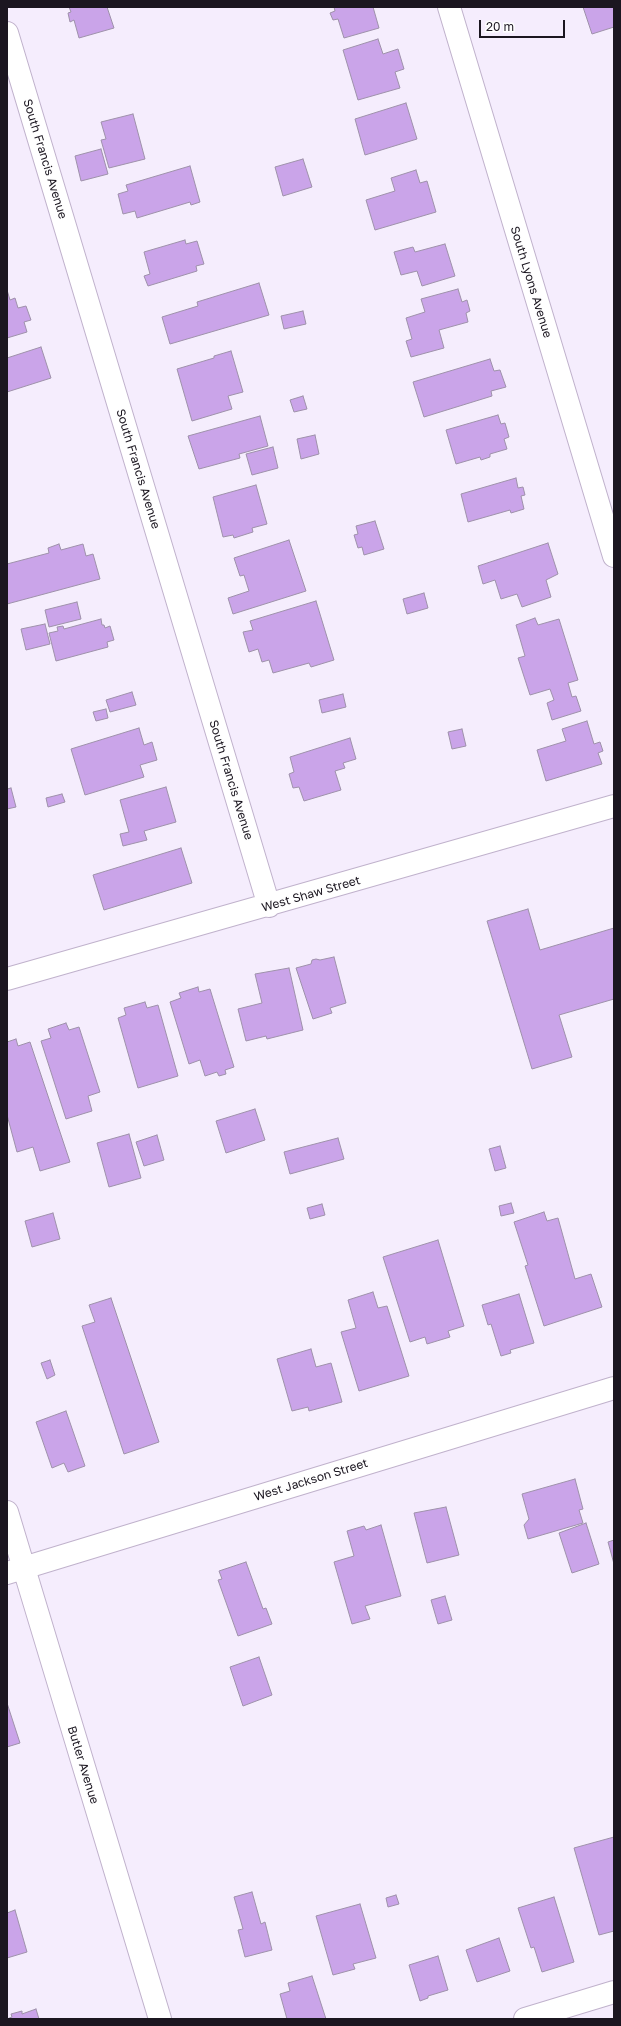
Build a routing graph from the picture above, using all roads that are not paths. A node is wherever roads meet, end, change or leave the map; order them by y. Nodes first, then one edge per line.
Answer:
1 (449, 7) edge
2 (7, 33) edge
3 (614, 556) edge
4 (614, 806) edge
5 (269, 906) junction
6 (7, 979) edge
7 (614, 1388) edge
8 (7, 1512) edge
9 (15, 1570) edge
10 (614, 1992) edge
11 (160, 2019) edge
12 (525, 2019) edge

1 - 3 street, South Lyons Avenue
2 - 5 street, South Francis Avenue
4 - 5 street, West Shaw Street
5 - 6 street, West Shaw Street
7 - 9 street, West Jackson Street
8 - 9 street, Butler Avenue
9 - 11 street, Butler Avenue
10 - 12 street

